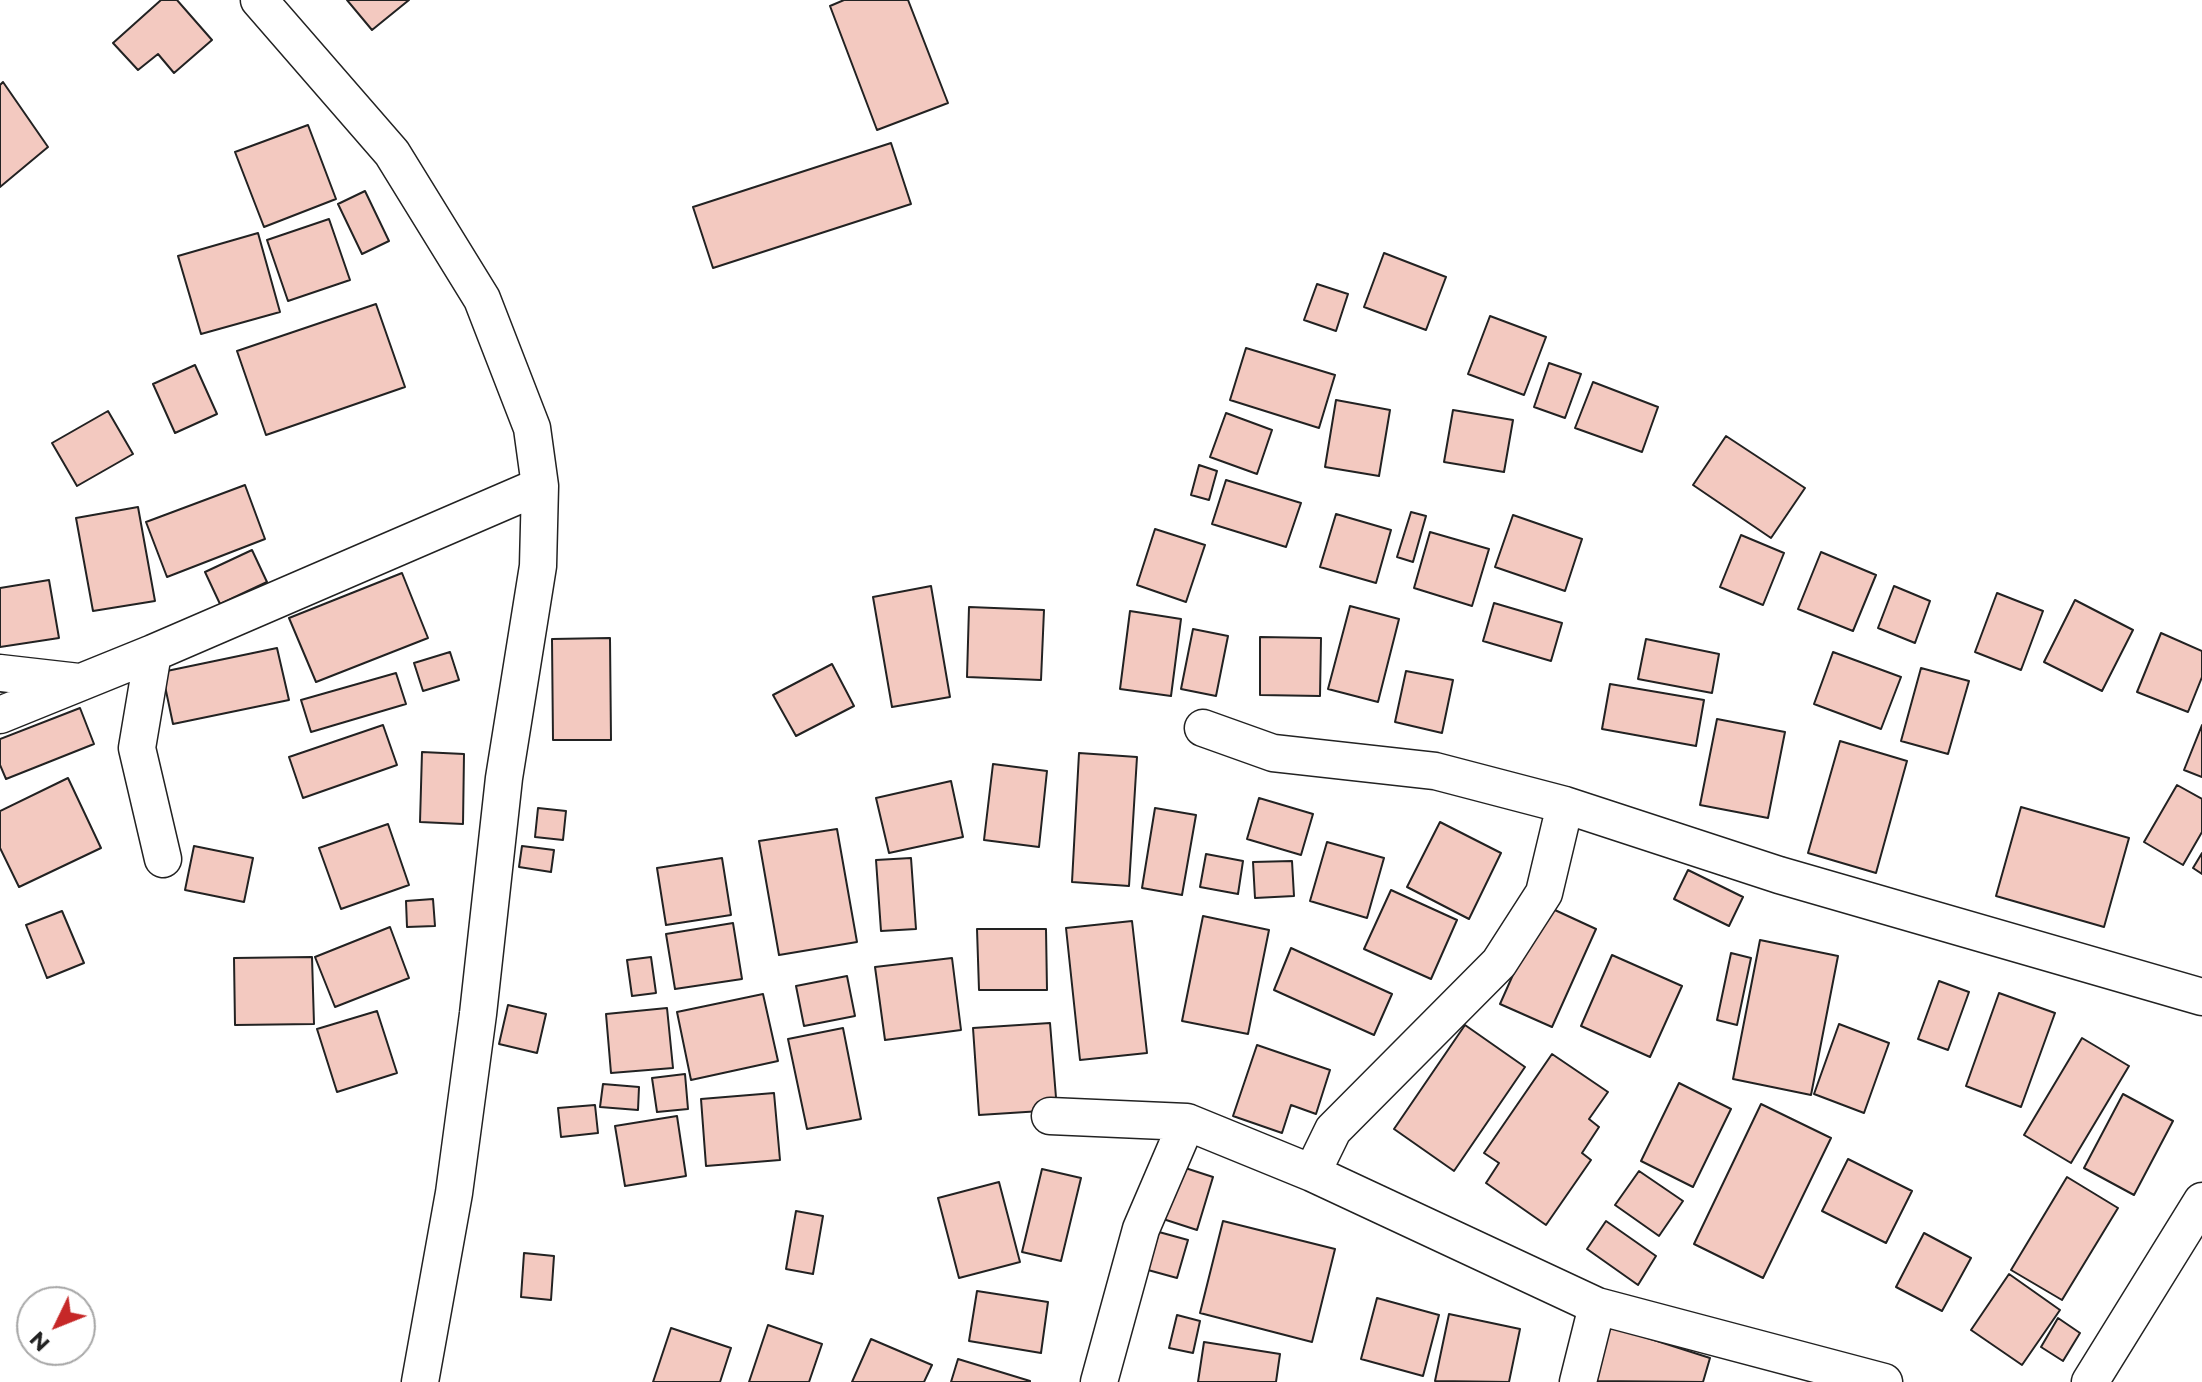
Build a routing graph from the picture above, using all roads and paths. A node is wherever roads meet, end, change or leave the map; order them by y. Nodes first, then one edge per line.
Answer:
1 (259, 0) edge
2 (540, 486) junction
3 (153, 653) junction
4 (0, 673) edge
5 (84, 682) junction
6 (0, 715) edge
7 (1203, 728) dead end
8 (1565, 805) junction
9 (163, 859) dead end
10 (2202, 997) edge
11 (1050, 1116) dead end
12 (1187, 1122) junction
13 (1312, 1173) junction
14 (2202, 1201) edge
15 (1597, 1306) junction
16 (420, 1382) edge
17 (1099, 1382) edge
18 (1578, 1382) edge
19 (1884, 1382) edge
20 (2090, 1382) edge

1 - 2 street
2 - 3 street
2 - 16 street
3 - 5 street
3 - 9 street
4 - 5 street
5 - 6 street
7 - 8 street
8 - 10 street
8 - 13 street
11 - 12 street
12 - 13 street
12 - 17 street
13 - 15 street
14 - 20 street
15 - 18 street
15 - 19 street

